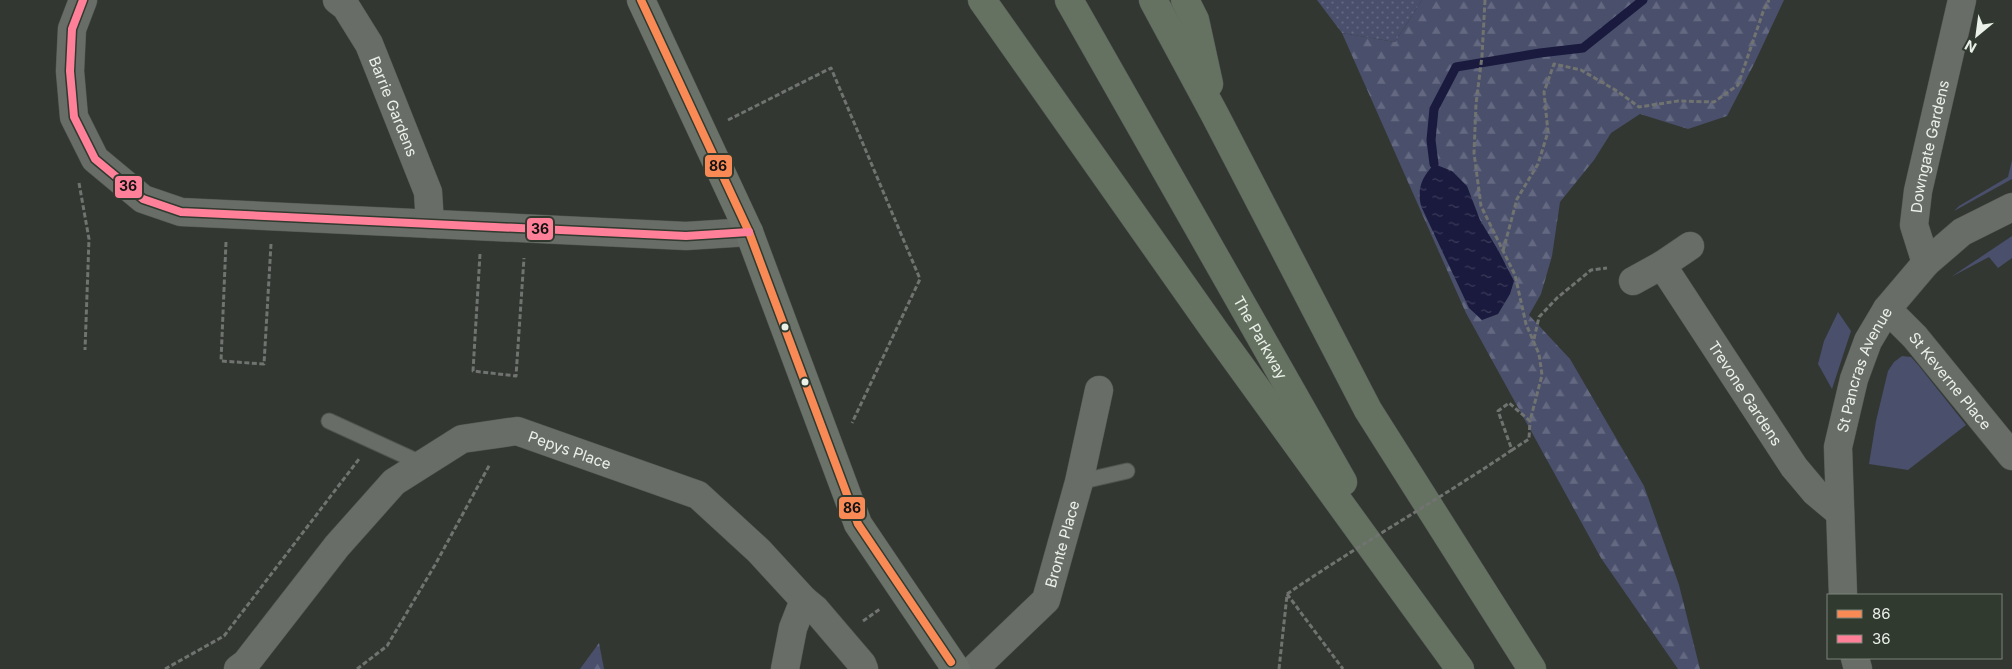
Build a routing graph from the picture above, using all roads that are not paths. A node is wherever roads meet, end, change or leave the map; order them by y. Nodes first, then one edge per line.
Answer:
1 (83, 0) edge
2 (337, 0) edge
3 (641, 0) edge
4 (982, 0) edge
5 (1069, 0) edge
6 (1153, 0) edge
7 (1184, 0) edge
8 (1962, 0) edge
9 (1216, 115) junction
10 (2012, 207) edge
11 (430, 224) junction
12 (749, 232) junction
13 (1690, 246) dead end
14 (1926, 263) junction
15 (1662, 265) junction
16 (1633, 281) road end
17 (1887, 309) junction
18 (1099, 390) dead end
19 (329, 420) dead end
20 (2012, 456) edge
21 (423, 464) junction
22 (1127, 471) dead end
23 (1079, 482) junction
24 (1840, 513) junction
25 (1842, 594) edge
26 (804, 600) junction
27 (238, 669) edge
28 (785, 669) edge
29 (864, 669) edge
30 (956, 669) edge
31 (974, 669) edge
32 (1461, 669) edge
33 (1532, 669) edge

1 - 11 street
2 - 11 street, Barrie Gardens
3 - 12 street
4 - 32 highway
5 - 32 highway, The Parkway
6 - 9 highway
7 - 9 highway
8 - 14 street, Downgate Gardens
9 - 33 highway
10 - 14 street, St Pancras Avenue
11 - 12 street
12 - 30 street
13 - 15 street
14 - 17 street, St Pancras Avenue
15 - 16 street
15 - 24 street, Trevone Gardens
17 - 20 street, St Keverne Place
17 - 24 street, St Pancras Avenue
18 - 23 street, Bronte Place
19 - 21 lane
21 - 26 street, Pepys Place
21 - 27 street, Pepys Place
22 - 23 lane
23 - 31 street, Bronte Place
24 - 25 street, St Pancras Avenue
26 - 28 street
26 - 29 street, Pepys Place

